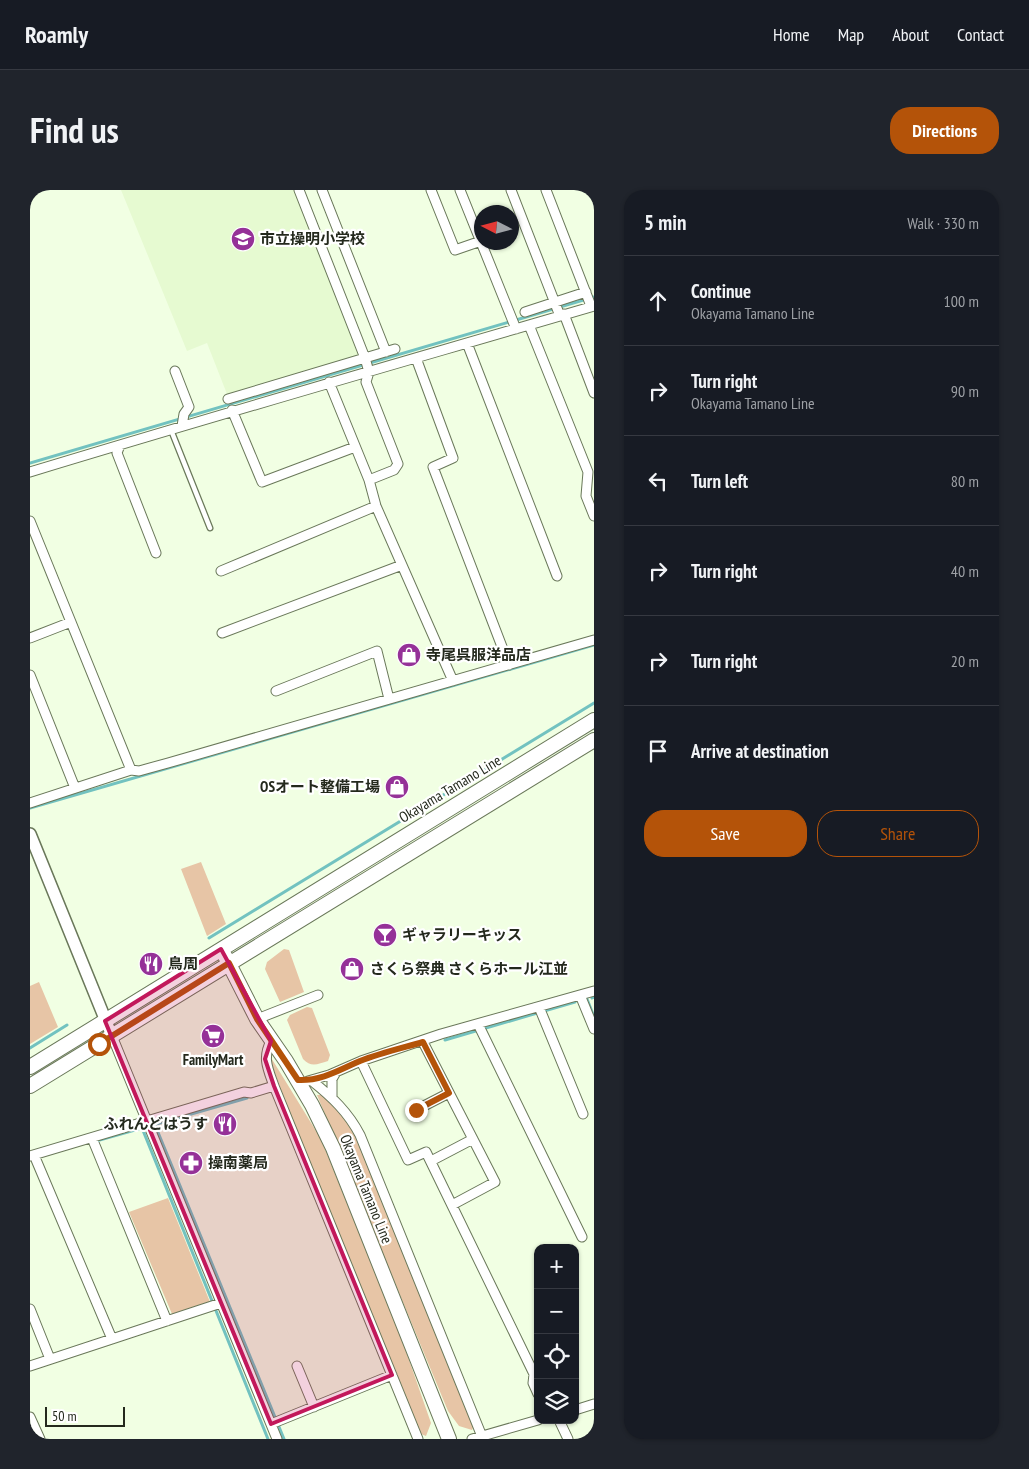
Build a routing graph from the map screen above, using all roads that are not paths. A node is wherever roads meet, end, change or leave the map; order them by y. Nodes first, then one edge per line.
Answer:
1 (299, 190) edge
2 (322, 190) edge
3 (431, 190) edge
4 (460, 190) edge
5 (511, 190) edge
6 (546, 190) edge
7 (474, 224) edge
8 (474, 243) edge
9 (485, 250) edge
10 (590, 300) edge
11 (559, 310) junction
12 (525, 312) dead end
13 (514, 324) junction
14 (529, 324) junction
15 (467, 343) junction
16 (390, 356) junction
17 (416, 358) junction
18 (367, 364) junction
19 (175, 371) dead end
20 (329, 382) junction
21 (594, 394) edge
22 (228, 399) dead end
23 (232, 410) junction
24 (183, 420) junction
25 (171, 429) junction
26 (120, 444) junction
27 (355, 446) junction
28 (30, 472) edge
29 (369, 480) junction
30 (376, 506) junction
31 (594, 516) edge
32 (30, 522) edge
33 (210, 528) dead end
34 (156, 554) dead end
35 (402, 565) junction
36 (221, 571) dead end
37 (557, 576) dead end
38 (71, 622) junction
39 (222, 633) dead end
40 (30, 638) edge
41 (594, 640) edge
42 (509, 665) junction
43 (30, 676) edge
44 (453, 681) junction
45 (276, 691) dead end
46 (390, 699) junction
47 (594, 720) edge
48 (594, 740) edge
49 (131, 770) junction
50 (75, 788) junction
51 (30, 803) edge
52 (30, 834) edge
53 (221, 949) junction
54 (229, 963) junction
55 (594, 991) edge
56 (318, 995) dead end
57 (580, 995) junction
58 (541, 1011) junction
59 (257, 1019) junction
60 (105, 1021) junction
61 (481, 1029) junction
62 (594, 1029) edge
63 (112, 1036) junction
64 (271, 1041) junction
65 (423, 1042) junction
66 (361, 1061) junction
67 (30, 1067) edge
68 (336, 1072) junction
69 (298, 1080) junction
70 (312, 1080) junction
71 (30, 1086) edge
72 (274, 1086) junction
73 (449, 1093) junction
74 (332, 1096) junction
75 (416, 1110) dead end
76 (583, 1114) dead end
77 (148, 1125) junction
78 (473, 1139) junction
79 (93, 1141) junction
80 (33, 1157) edge
81 (430, 1161) junction
82 (452, 1205) junction
83 (582, 1237) dead end
84 (217, 1304) junction
85 (30, 1309) edge
86 (167, 1321) junction
87 (112, 1339) junction
88 (50, 1359) junction
89 (30, 1366) edge
90 (297, 1366) dead end
91 (392, 1375) junction
92 (534, 1385) edge
93 (594, 1404) edge
94 (314, 1407) junction
95 (579, 1409) edge
96 (30, 1417) edge
97 (534, 1421) edge
98 (275, 1423) junction
99 (561, 1424) edge
100 (483, 1438) edge
101 (40, 1439) edge
102 (277, 1439) edge
103 (418, 1439) edge
104 (450, 1439) edge
105 (472, 1439) edge
106 (568, 1439) edge

1 - 18 street
2 - 16 street
3 - 8 street
4 - 7 street
5 - 11 street
6 - 10 street
9 - 13 street
10 - 11 street
10 - 11 street
11 - 12 street
11 - 14 street
11 - 21 street
13 - 14 street
13 - 15 street
14 - 31 street
15 - 17 street
15 - 37 street
16 - 17 street
16 - 18 street
16 - 18 street
17 - 42 street
18 - 20 street
18 - 22 street
18 - 29 street
19 - 24 street
20 - 23 street
20 - 27 street
23 - 24 street
23 - 27 street
24 - 25 street
25 - 26 street
25 - 33 lane
26 - 28 street
26 - 34 street
27 - 29 street
29 - 30 street
30 - 35 street
30 - 36 street
32 - 38 street
35 - 39 street
35 - 44 street
38 - 40 street
38 - 49 street
41 - 42 street
42 - 44 street
43 - 50 street
44 - 46 street
45 - 46 street
46 - 49 street
47 - 53 main road, Okayama Tamano Line
48 - 54 main road
49 - 50 street
50 - 51 street
52 - 60 street
53 - 54 main road, Okayama Tamano Line
53 - 60 main road, Okayama Tamano Line
54 - 59 main road, Okayama Tamano Line
54 - 63 main road
55 - 57 street
56 - 59 street
57 - 58 street
57 - 62 street
58 - 61 street
58 - 76 street
59 - 64 main road, Okayama Tamano Line
60 - 63 street
60 - 67 main road, Okayama Tamano Line
61 - 65 street
61 - 83 street
63 - 71 main road
63 - 77 street
64 - 69 main road, Okayama Tamano Line
64 - 72 street
65 - 66 street
65 - 73 street
66 - 68 street
66 - 81 street
68 - 70 street
68 - 74 street
69 - 70 street
69 - 104 main road, Okayama Tamano Line
70 - 74 street
72 - 77 street
72 - 91 street
73 - 75 street
73 - 78 street
74 - 100 street
77 - 79 street
77 - 84 street
78 - 81 street
78 - 82 street
79 - 80 street
79 - 86 street
80 - 87 street
81 - 82 street
82 - 92 street
84 - 86 street
84 - 98 street
85 - 88 street
86 - 87 street
87 - 88 street
88 - 89 street
90 - 94 street
91 - 94 street
91 - 103 street
93 - 95 street
94 - 98 street
96 - 101 street
97 - 100 street
98 - 102 street
99 - 106 street
100 - 105 street

